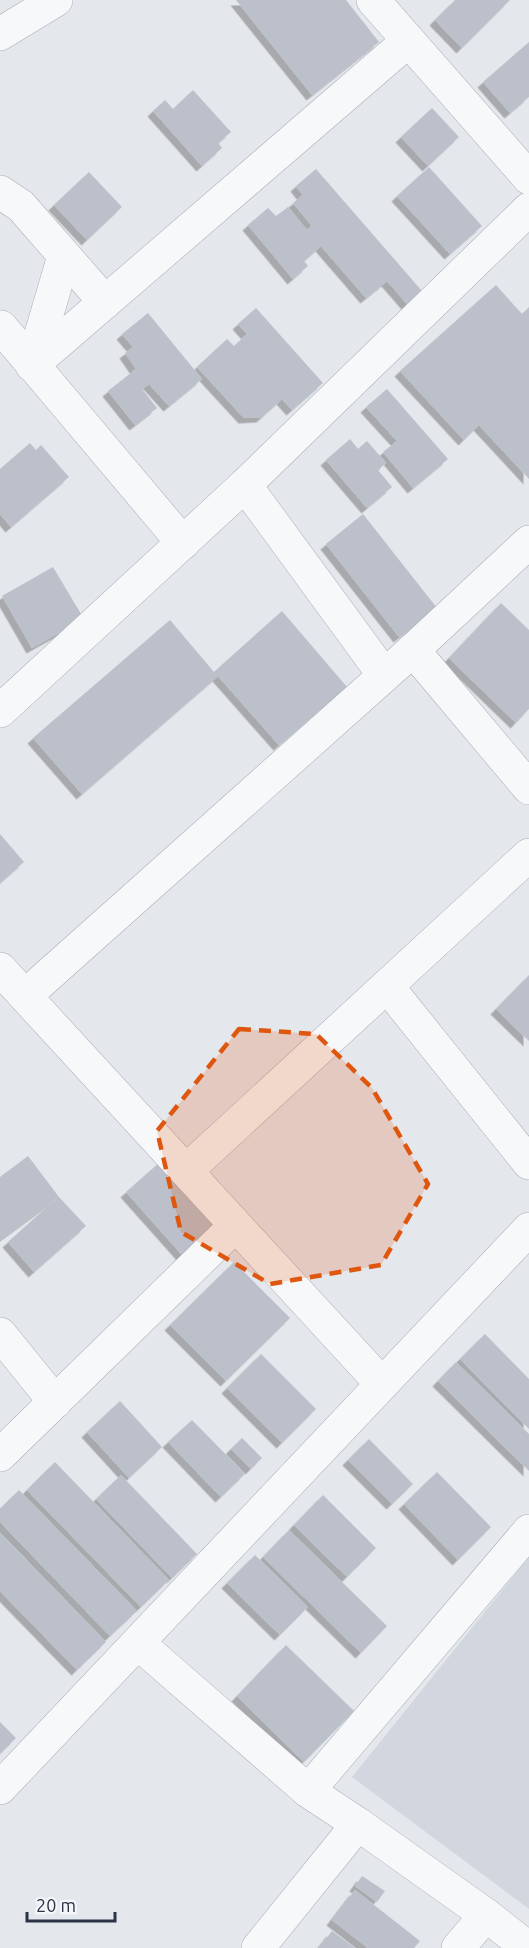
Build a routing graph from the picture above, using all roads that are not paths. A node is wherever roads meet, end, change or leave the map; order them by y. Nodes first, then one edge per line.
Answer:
1 (56, 0) edge
2 (373, 0) edge
3 (0, 34) edge
4 (408, 41) junction
5 (529, 178) edge
6 (0, 192) edge
7 (526, 219) edge
8 (84, 279) junction
9 (51, 298) junction
10 (1, 327) edge
11 (32, 365) junction
12 (245, 485) junction
13 (529, 542) edge
14 (183, 543) junction
15 (413, 650) junction
16 (384, 675) junction
17 (0, 711) edge
18 (529, 788) edge
19 (529, 855) edge
20 (0, 969) edge
21 (387, 986) junction
22 (25, 996) junction
23 (529, 1163) edge
24 (186, 1171) junction
25 (235, 1226) junction
26 (529, 1229) edge
27 (0, 1334) edge
28 (381, 1383) junction
29 (55, 1402) junction
30 (0, 1455) edge
31 (529, 1531) edge
32 (138, 1643) junction
33 (0, 1788) edge
34 (308, 1791) junction
35 (358, 1824) junction
36 (486, 1915) junction
37 (258, 1948) edge
38 (458, 1948) edge
39 (528, 1948) edge

1 - 3 street
2 - 4 street
4 - 5 street
4 - 8 street
6 - 8 street
7 - 12 street
8 - 9 street
8 - 11 street
9 - 10 street
9 - 11 street
10 - 11 street
11 - 14 street
12 - 14 street
12 - 16 street
13 - 15 street
14 - 17 street
15 - 16 street
15 - 18 street
16 - 22 street
19 - 21 street
20 - 22 street
21 - 23 street
21 - 24 street
22 - 24 street
24 - 25 street
25 - 28 street
25 - 29 street
26 - 28 street
27 - 29 street
28 - 32 street
29 - 30 street
31 - 34 street
32 - 33 street
32 - 34 street
34 - 35 street
35 - 36 street
35 - 37 street
36 - 38 street
36 - 39 street

